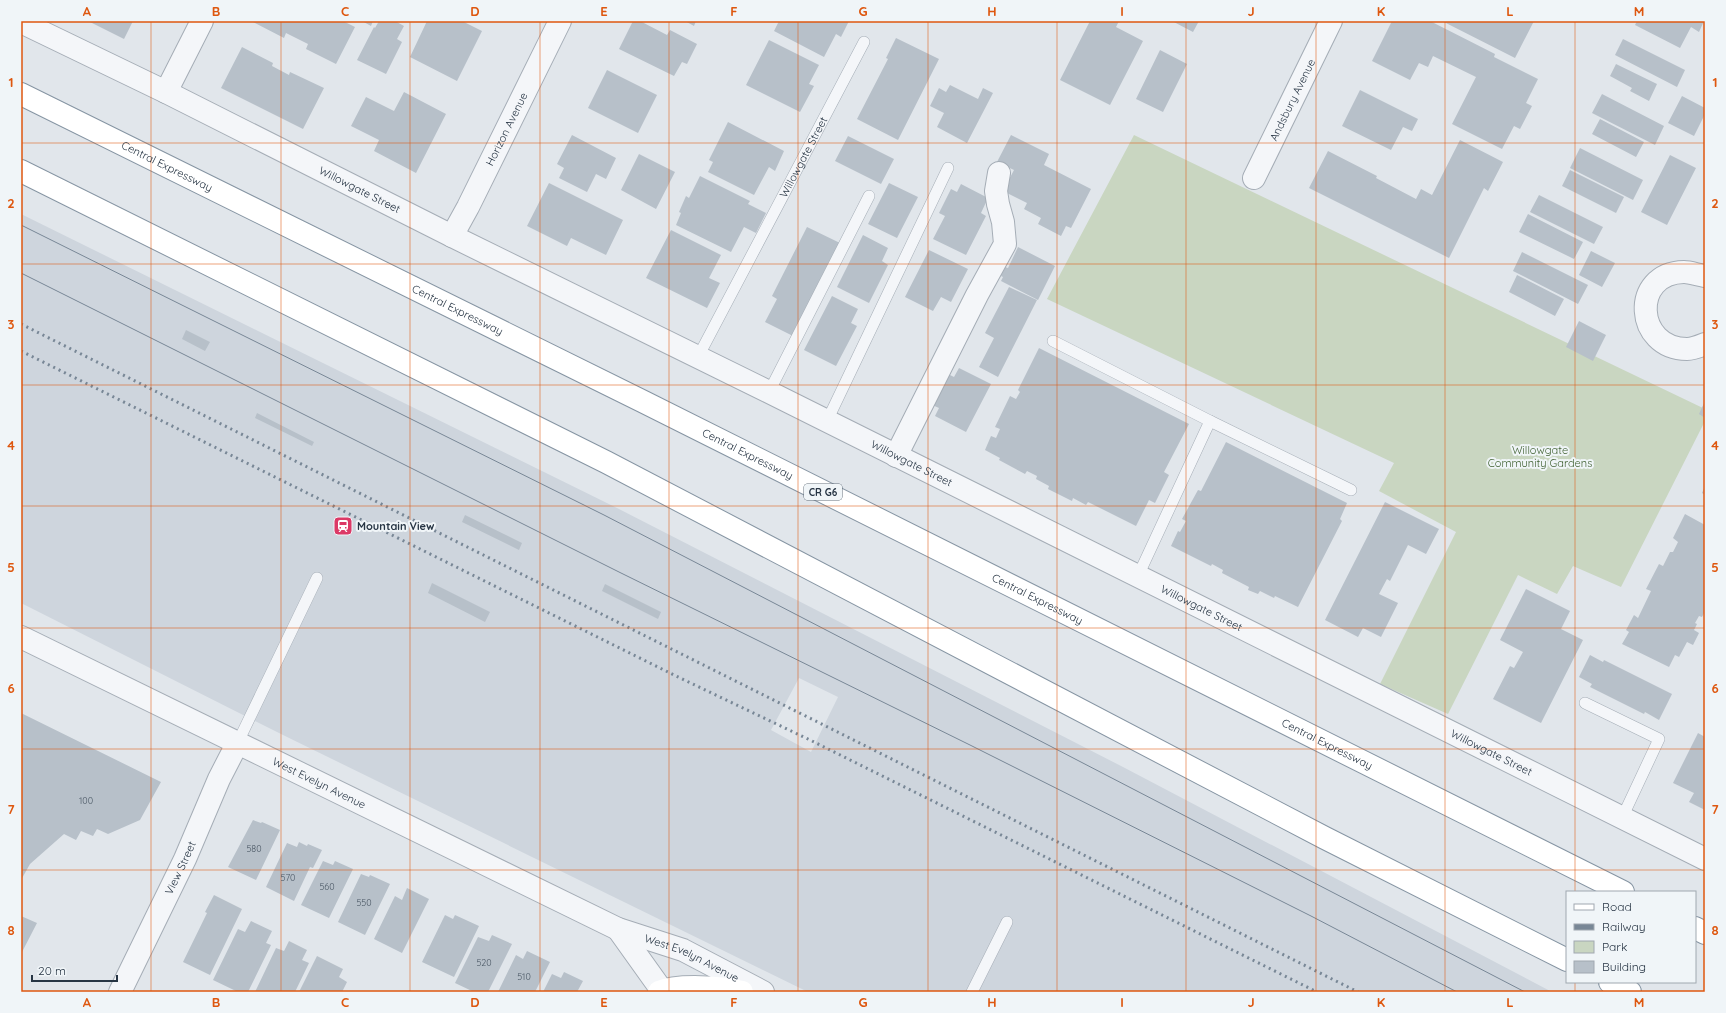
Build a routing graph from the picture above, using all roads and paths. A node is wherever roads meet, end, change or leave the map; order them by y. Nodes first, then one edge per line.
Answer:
1 (202, 21) edge
2 (560, 21) edge
3 (1331, 21) edge
4 (21, 22) edge
5 (864, 42) dead end
6 (166, 92) junction
7 (21, 94) edge
8 (948, 168) dead end
9 (21, 171) edge
10 (999, 173) dead end
11 (1254, 178) dead end
12 (869, 196) dead end
13 (452, 236) junction
14 (1705, 276) edge
15 (1052, 341) dead end
16 (1705, 344) edge
17 (698, 357) junction
18 (769, 392) junction
19 (827, 421) junction
20 (1210, 421) junction
21 (896, 456) junction
22 (1351, 490) dead end
23 (1138, 576) junction
24 (317, 578) dead end
25 (21, 637) edge
26 (1585, 703) dead end
27 (238, 742) junction
28 (1622, 818) junction
29 (1705, 859) edge
30 (1621, 891) edge
31 (1007, 922) dead end
32 (1696, 928) edge
33 (618, 929) junction
34 (1705, 933) edge
35 (1566, 959) edge
36 (1612, 983) edge
37 (120, 992) edge
38 (661, 992) edge
39 (742, 992) edge
40 (763, 992) edge
41 (972, 992) edge
42 (1630, 992) edge

1 - 6 street
2 - 13 street, Horizon Avenue
3 - 11 street, Andsbury Avenue
4 - 6 street, Willowgate Street
5 - 17 lane, Willowgate Street
6 - 13 street, Willowgate Street
7 - 30 main road, Central Expressway / CR G6
8 - 19 lane
9 - 35 main road
10 - 21 street
12 - 18 lane
13 - 17 street, Willowgate Street
14 - 16 street
15 - 20 lane
17 - 18 street, Willowgate Street
18 - 19 street, Willowgate Street
19 - 21 street, Willowgate Street
20 - 22 lane
20 - 23 lane
21 - 23 street, Willowgate Street
23 - 28 street, Willowgate Street
24 - 27 lane
25 - 27 street, West Evelyn Avenue
26 - 28 lane
27 - 33 street, West Evelyn Avenue
27 - 37 street, View Street
28 - 29 street, Willowgate Street
31 - 41 lane
32 - 34 main road
33 - 38 street, West Evelyn Avenue
33 - 40 street, West Evelyn Avenue
36 - 42 main road
38 - 39 main road

